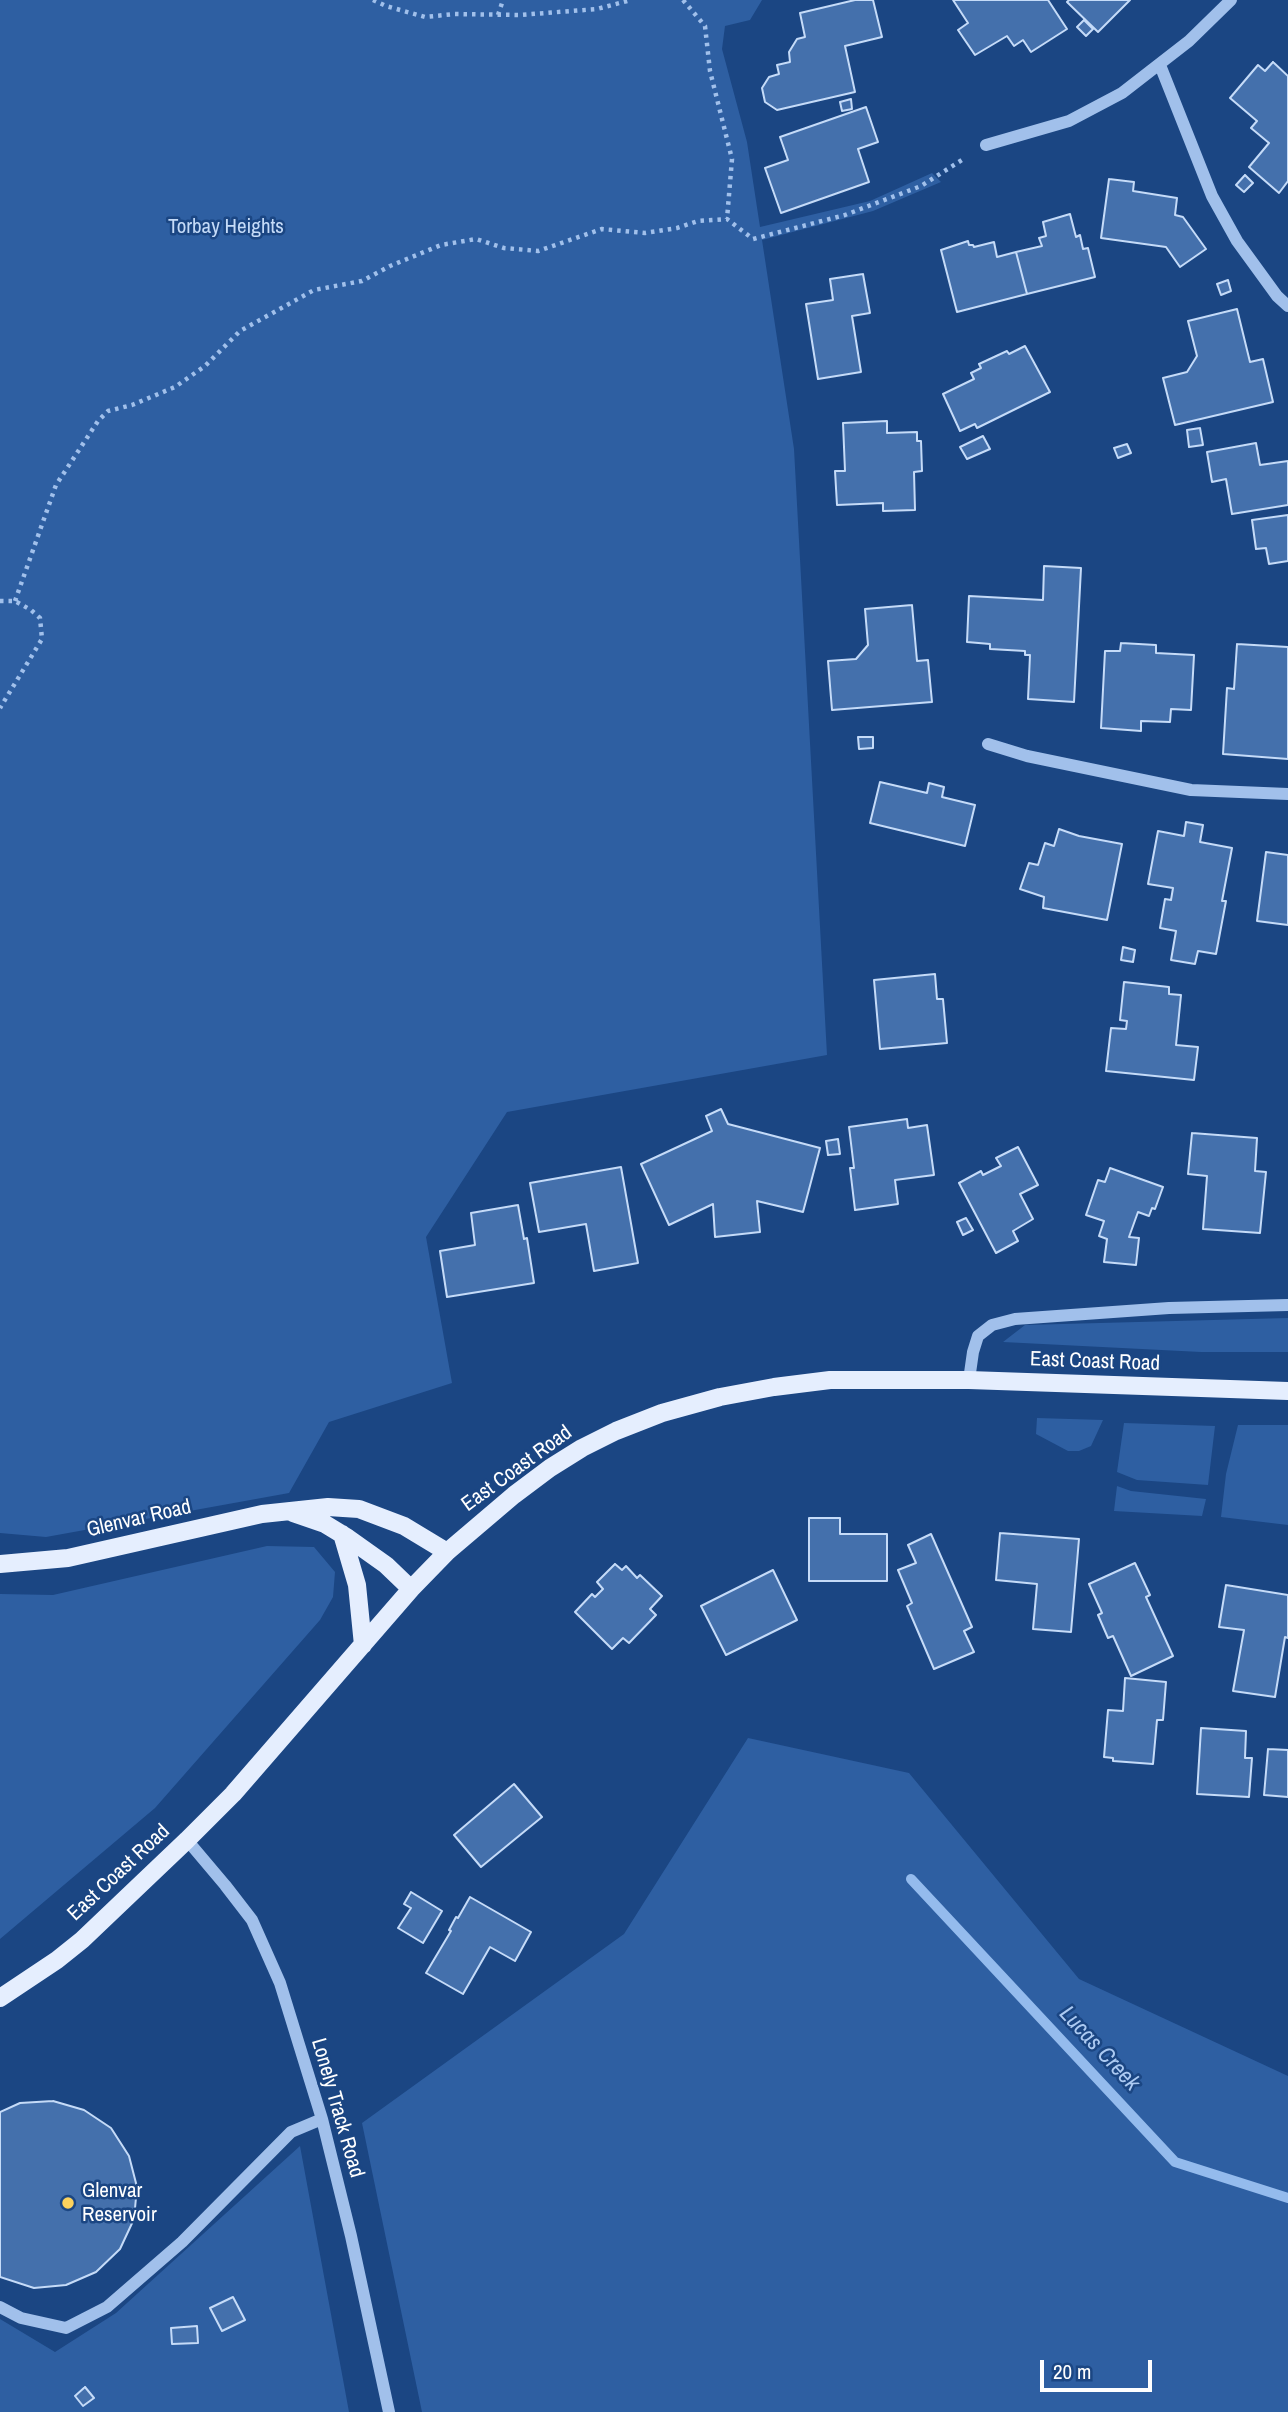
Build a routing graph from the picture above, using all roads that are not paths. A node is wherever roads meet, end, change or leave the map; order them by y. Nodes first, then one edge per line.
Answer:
1 (1231, 0) edge
2 (1160, 65) junction
3 (986, 145) road end
4 (1288, 306) edge
5 (988, 744) dead end
6 (1288, 794) edge
7 (1288, 1304) edge
8 (969, 1380) junction
9 (1288, 1391) edge
10 (287, 1511) junction
11 (342, 1534) junction
12 (447, 1552) junction
13 (0, 1564) edge
14 (411, 1589) junction
15 (363, 1644) junction
16 (187, 1840) junction
17 (0, 1998) edge
18 (322, 2119) junction
19 (0, 2307) edge
20 (389, 2412) edge

1 - 2 street
2 - 3 street
2 - 4 street
5 - 6 street
7 - 8 street
8 - 9 main road, East Coast Road
8 - 12 main road, East Coast Road
10 - 11 main road, Glenvar Road
10 - 12 main road, Glenvar Road
10 - 13 main road, Glenvar Road
11 - 14 main road, Glenvar Road
11 - 15 main road
12 - 14 main road, East Coast Road
14 - 15 main road, East Coast Road
15 - 16 main road, East Coast Road
16 - 17 main road, East Coast Road
16 - 18 street, Lonely Track Road
18 - 19 street
18 - 20 street, Lonely Track Road

